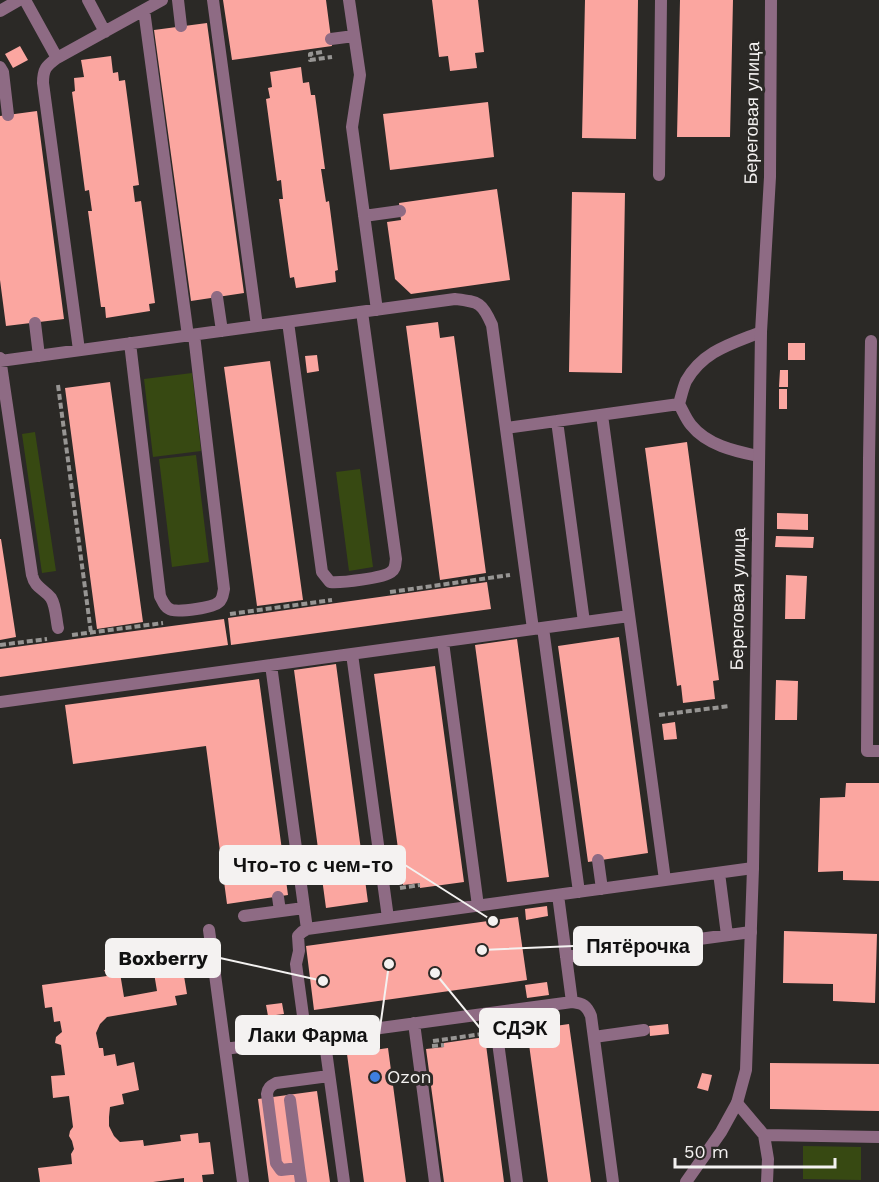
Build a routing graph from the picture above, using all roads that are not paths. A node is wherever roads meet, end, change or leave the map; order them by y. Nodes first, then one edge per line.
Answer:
1 (19, 0) edge
2 (25, 0) edge
3 (87, 0) edge
4 (162, 0) edge
5 (178, 0) edge
6 (213, 0) edge
7 (350, 0) edge
8 (662, 0) edge
9 (771, 0) edge
10 (144, 10) junction
11 (0, 11) edge
12 (181, 26) dead end
13 (105, 32) junction
14 (354, 36) junction
15 (331, 39) dead end
16 (57, 58) junction
17 (0, 67) edge
18 (8, 115) dead end
19 (659, 175) dead end
20 (400, 211) dead end
21 (364, 216) junction
22 (217, 297) dead end
23 (377, 310) junction
24 (362, 312) junction
25 (35, 322) dead end
26 (288, 322) junction
27 (257, 326) junction
28 (222, 331) junction
29 (761, 332) junction
30 (191, 335) junction
31 (871, 341) dead end
32 (130, 343) junction
33 (79, 350) junction
34 (39, 356) junction
35 (0, 360) edge
36 (679, 404) junction
37 (602, 415) junction
38 (557, 421) junction
39 (506, 428) junction
40 (758, 456) junction
41 (874, 459) edge
42 (629, 616) junction
43 (584, 622) junction
44 (58, 628) dead end
45 (538, 628) junction
46 (443, 642) junction
47 (352, 654) junction
48 (271, 665) junction
49 (0, 702) edge
50 (879, 751) edge
51 (660, 842) junction
52 (647, 844) dead end
53 (598, 860) dead end
54 (753, 868) junction
55 (719, 873) junction
56 (665, 880) junction
57 (602, 889) junction
58 (579, 892) junction
59 (558, 895) junction
60 (278, 897) dead end
61 (478, 906) junction
62 (304, 908) junction
63 (280, 911) junction
64 (244, 916) dead end
65 (388, 918) junction
66 (307, 929) junction
67 (209, 930) dead end
68 (751, 932) junction
69 (727, 935) junction
70 (566, 957) junction
71 (572, 1002) junction
72 (494, 1013) junction
73 (414, 1023) junction
74 (644, 1030) dead end
75 (324, 1036) junction
76 (594, 1037) junction
77 (306, 1038) junction
78 (225, 1049) junction
79 (329, 1076) junction
80 (290, 1100) dead end
81 (737, 1103) junction
82 (764, 1135) junction
83 (879, 1137) edge
84 (299, 1168) junction
85 (243, 1182) edge
86 (301, 1182) edge
87 (344, 1182) edge
88 (435, 1182) edge
89 (516, 1182) edge
90 (613, 1182) edge
91 (686, 1182) edge
92 (767, 1182) edge

1 - 11 street
2 - 16 street
3 - 13 street
4 - 10 street
5 - 12 street
6 - 27 street
7 - 14 street
8 - 19 street
9 - 29 street, Береговая улица
10 - 13 street
10 - 30 street
13 - 16 street
14 - 15 street
14 - 21 street
16 - 33 street
17 - 18 street
20 - 21 street
21 - 23 street
22 - 28 street
23 - 24 street
23 - 39 street
24 - 26 street
24 - 26 street
25 - 34 street
26 - 27 street
27 - 28 street
28 - 30 street
29 - 36 street
29 - 40 street, Береговая улица
30 - 32 street
30 - 32 street
31 - 41 street
32 - 33 street
33 - 34 street
34 - 35 street
35 - 44 street
36 - 37 street
36 - 40 street
37 - 38 street
37 - 42 street
38 - 39 street
38 - 43 street
39 - 45 street
40 - 54 street, Береговая улица
41 - 50 street
42 - 43 street
42 - 51 street
43 - 45 street
45 - 46 street
45 - 58 street
46 - 47 street
46 - 61 street
47 - 48 street
47 - 65 street
48 - 49 street
48 - 62 street
51 - 52 street
51 - 56 street
53 - 57 street
54 - 55 street
54 - 68 street, Береговая улица
55 - 56 street
55 - 69 street
56 - 57 street
57 - 58 street
58 - 59 street
59 - 61 street
59 - 70 street
60 - 63 street
61 - 65 street
62 - 63 street
62 - 66 street
63 - 64 street
65 - 66 street
66 - 77 street
67 - 78 street
68 - 69 street
68 - 81 street, Береговая улица
69 - 70 street
70 - 71 street
71 - 72 street
71 - 76 street
72 - 73 street
72 - 89 street
73 - 75 street
73 - 88 street
74 - 76 street
75 - 77 street
75 - 79 street
76 - 90 street
77 - 78 street
78 - 85 street
79 - 84 street
79 - 87 street
80 - 84 street
81 - 82 street
81 - 91 street, Береговая улица
82 - 83 street
82 - 92 street
84 - 86 street

